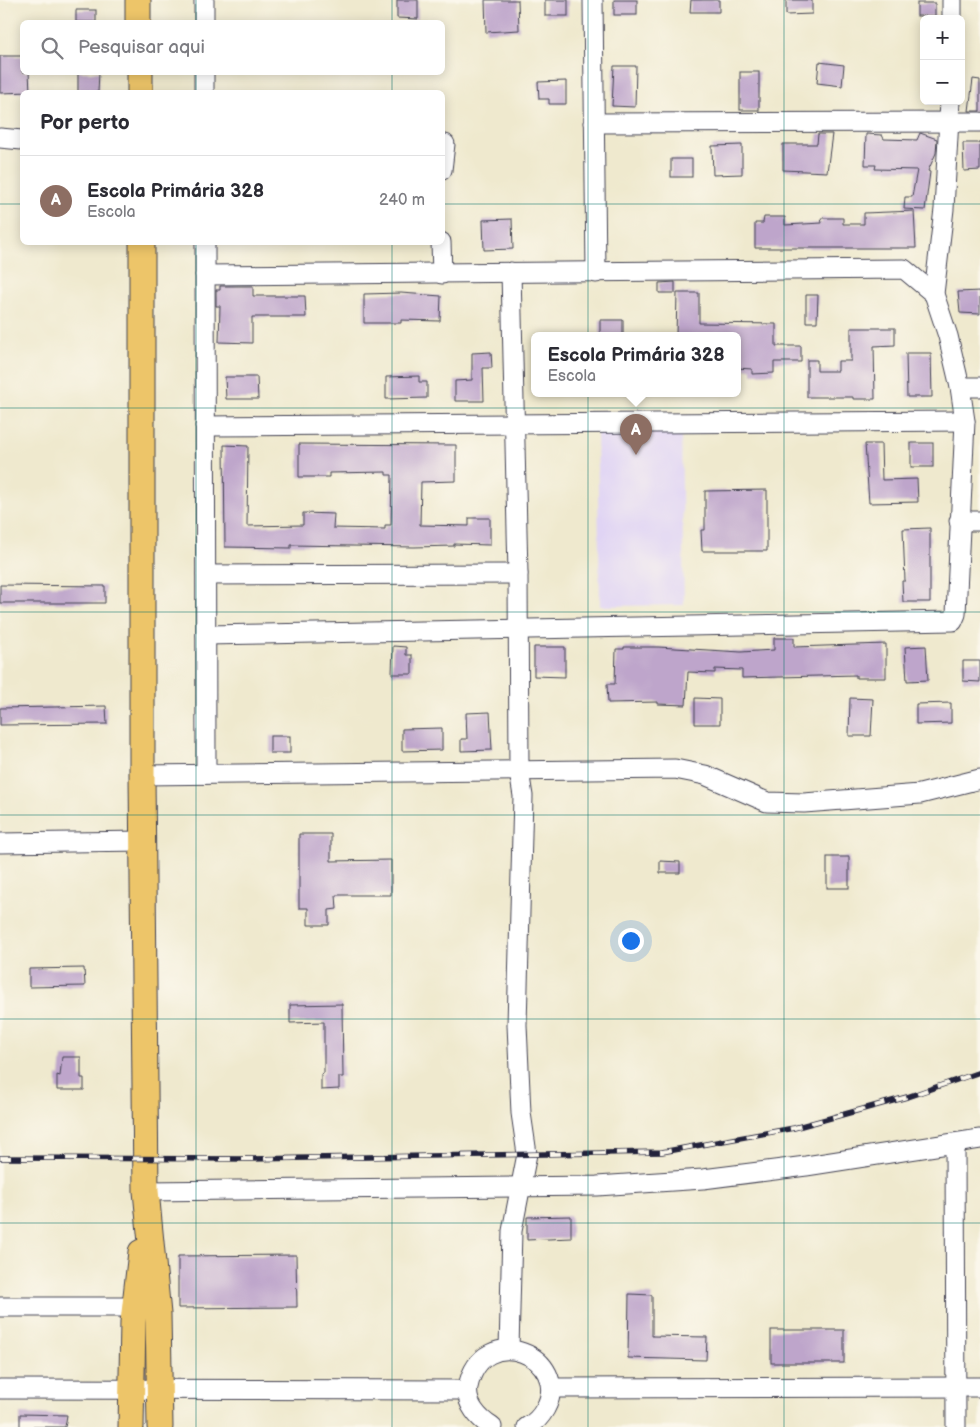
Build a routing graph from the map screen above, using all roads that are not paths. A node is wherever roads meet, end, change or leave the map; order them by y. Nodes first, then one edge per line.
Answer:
1 (138, 0) edge
2 (204, 0) edge
3 (593, 0) edge
4 (952, 0) edge
5 (952, 15) edge
6 (138, 20) edge
7 (204, 20) edge
8 (140, 75) edge
9 (204, 75) edge
10 (140, 90) edge
11 (204, 90) edge
12 (950, 105) edge
13 (950, 122) junction
14 (980, 122) edge
15 (594, 123) junction
16 (0, 138) edge
17 (20, 140) edge
18 (142, 245) edge
19 (205, 245) edge
20 (441, 245) edge
21 (511, 272) junction
22 (596, 273) junction
23 (442, 274) junction
24 (205, 275) junction
25 (934, 294) junction
26 (960, 387) junction
27 (980, 387) edge
28 (965, 421) junction
29 (514, 424) junction
30 (205, 426) junction
31 (959, 521) junction
32 (980, 521) edge
33 (518, 574) junction
34 (206, 575) junction
35 (518, 629) junction
36 (206, 635) junction
37 (519, 771) junction
38 (206, 774) junction
39 (142, 775) junction
40 (980, 779) edge
41 (143, 841) junction
42 (0, 843) edge
43 (980, 1139) edge
44 (955, 1143) junction
45 (520, 1186) junction
46 (146, 1198) junction
47 (0, 1307) edge
48 (146, 1307) junction
49 (509, 1349) junction
50 (956, 1387) junction
51 (980, 1387) edge
52 (551, 1388) junction
53 (0, 1389) edge
54 (131, 1389) junction
55 (160, 1389) junction
56 (468, 1390) junction
57 (131, 1427) edge
58 (160, 1427) edge
59 (492, 1427) edge
60 (527, 1427) edge
61 (956, 1427) edge

1 - 6 main road
2 - 7 street
3 - 15 street
4 - 5 street
8 - 10 main road
9 - 11 street
12 - 13 street
13 - 14 street
13 - 15 street
13 - 25 street
15 - 22 street
16 - 17 street
18 - 39 main road
19 - 24 street
20 - 23 street
21 - 22 street
21 - 23 street
21 - 29 street
22 - 25 street
23 - 24 street
24 - 30 street
25 - 26 street
26 - 27 street
26 - 28 street
28 - 29 street
28 - 31 street
29 - 30 street
29 - 33 street
30 - 34 street
31 - 32 street
31 - 35 street
33 - 34 street
33 - 35 street
34 - 36 street
35 - 36 street
35 - 37 street
36 - 38 street
37 - 38 street
37 - 40 street
37 - 45 street
38 - 39 street
39 - 41 main road
41 - 42 street
41 - 46 main road
43 - 44 street
44 - 45 street
44 - 50 street
45 - 46 street
45 - 49 street
46 - 48 main road
47 - 48 street
48 - 54 main road
48 - 55 main road
49 - 52 street
49 - 56 street
50 - 51 street
50 - 52 street
50 - 61 street
52 - 60 street
53 - 54 street
54 - 55 street
54 - 57 main road
55 - 56 street
55 - 58 main road
56 - 59 street

